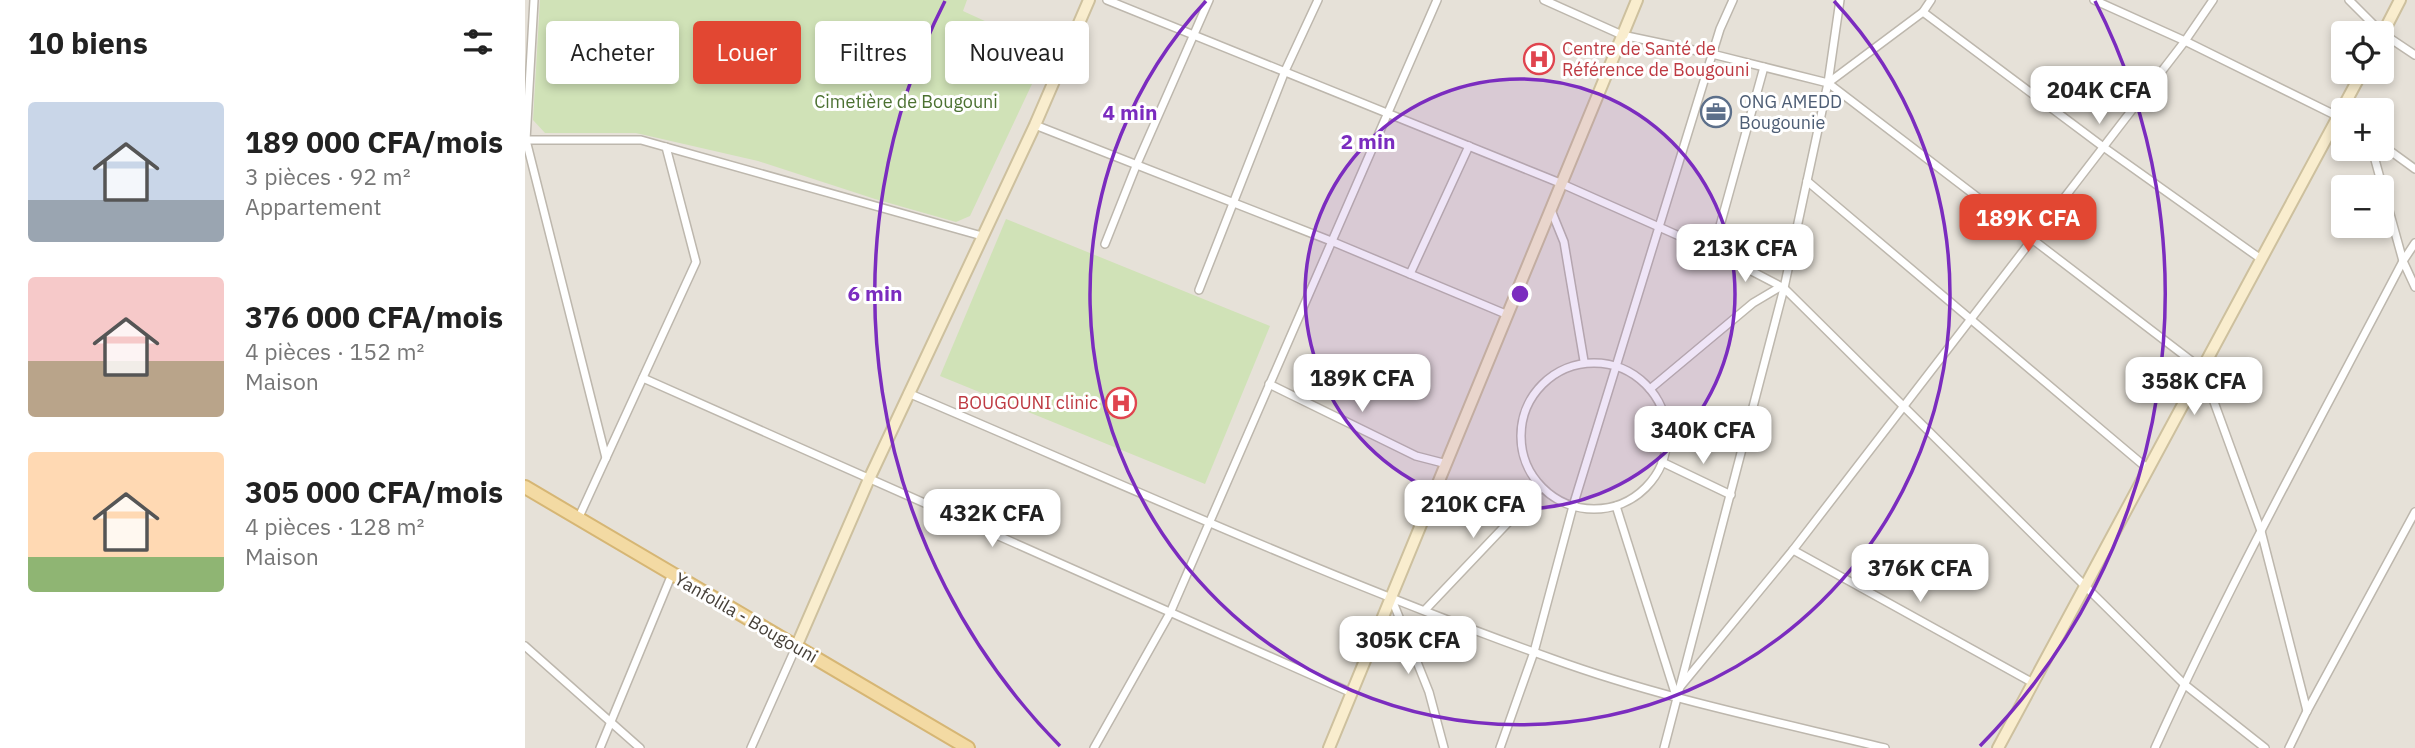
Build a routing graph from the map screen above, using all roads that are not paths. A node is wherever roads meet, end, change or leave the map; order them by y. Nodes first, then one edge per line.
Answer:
1 (534, 0) edge
2 (1089, 0) edge
3 (1107, 0) edge
4 (1209, 0) edge
5 (1318, 0) edge
6 (1437, 0) edge
7 (1544, 0) edge
8 (1637, 0) edge
9 (1733, 0) edge
10 (1840, 0) edge
11 (1931, 0) edge
12 (2094, 0) edge
13 (2213, 0) edge
14 (2349, 0) edge
15 (2400, 0) edge
16 (1923, 12) junction
17 (2369, 21) edge
18 (2389, 21) edge
19 (1194, 35) junction
20 (1622, 35) junction
21 (2185, 41) junction
22 (2394, 42) edge
23 (1712, 54) junction
24 (2415, 55) edge
25 (1764, 67) junction
26 (1285, 71) junction
27 (1828, 83) junction
28 (1386, 111) junction
29 (2331, 113) edge
30 (1035, 125) junction
31 (2331, 136) edge
32 (525, 140) edge
33 (1469, 146) junction
34 (2102, 146) junction
35 (666, 147) junction
36 (2394, 154) edge
37 (2375, 161) edge
38 (1136, 166) junction
39 (2415, 169) edge
40 (1807, 181) junction
41 (1560, 183) junction
42 (1233, 204) junction
43 (1551, 209) junction
44 (1660, 227) junction
45 (982, 236) junction
46 (2031, 239) junction
47 (1331, 241) junction
48 (2415, 243) edge
49 (1105, 244) dead end
50 (1713, 251) junction
51 (2261, 259) junction
52 (2403, 261) junction
53 (1410, 274) junction
54 (1782, 287) junction
55 (2415, 287) edge
56 (1199, 290) dead end
57 (1508, 315) junction
58 (1971, 318) junction
59 (1584, 361) junction
60 (1617, 367) junction
61 (2201, 369) junction
62 (643, 378) junction
63 (1269, 384) junction
64 (1650, 389) junction
65 (908, 393) junction
66 (1903, 405) junction
67 (606, 458) junction
68 (1662, 462) junction
69 (1447, 464) junction
70 (2148, 468) junction
71 (869, 479) junction
72 (525, 488) edge
73 (1541, 488) junction
74 (1731, 495) junction
75 (1573, 506) junction
76 (1616, 506) junction
77 (2415, 512) edge
78 (578, 519) junction
79 (1209, 521) junction
80 (2261, 531) junction
81 (1793, 550) junction
82 (672, 574) junction
83 (2086, 585) junction
84 (1391, 597) junction
85 (1425, 610) junction
86 (1170, 613) junction
87 (525, 646) edge
88 (796, 647) junction
89 (1534, 652) junction
90 (2033, 683) junction
91 (2184, 684) junction
92 (1680, 687) junction
93 (1352, 693) junction
94 (1676, 696) junction
95 (2307, 711) junction
96 (610, 722) junction
97 (962, 747) edge
98 (600, 748) edge
99 (640, 748) edge
100 (751, 748) edge
101 (1094, 748) edge
102 (1329, 748) edge
103 (1444, 748) edge
104 (1500, 748) edge
105 (1664, 748) edge
106 (1885, 748) edge
107 (1998, 748) edge
108 (2155, 748) edge
109 (2265, 748) edge
110 (2289, 748) edge

1 - 32 street
2 - 30 street
3 - 19 street
4 - 19 street
5 - 26 street
6 - 28 street
7 - 20 street
8 - 20 street
9 - 23 street
10 - 27 street
11 - 16 street
12 - 21 street
13 - 21 street
14 - 17 street
15 - 18 street
16 - 27 street
16 - 34 street
19 - 26 street
19 - 38 street
20 - 23 street
20 - 41 street
21 - 29 street
21 - 34 street
22 - 24 street
23 - 25 street
23 - 44 street
25 - 27 street
25 - 50 street
26 - 28 street
26 - 42 street
27 - 40 street
27 - 46 street
28 - 33 street
28 - 47 street
30 - 38 street
30 - 45 street
31 - 51 street
32 - 35 street
32 - 67 street
33 - 41 street
33 - 53 street
34 - 46 street
34 - 51 street
35 - 45 street
35 - 62 street
36 - 39 street
37 - 52 street
38 - 42 street
38 - 49 street
40 - 54 street
40 - 58 street
41 - 43 street
41 - 44 street
42 - 47 street
42 - 56 street
43 - 57 street
43 - 59 street
44 - 50 street
44 - 60 street
45 - 65 street
46 - 58 street
46 - 61 street
47 - 53 street
47 - 63 street
48 - 52 street
50 - 54 street
51 - 61 street
52 - 55 street
52 - 80 street
53 - 57 street
54 - 64 street
54 - 66 street
54 - 74 street
57 - 69 street
58 - 66 street
58 - 70 street
59 - 60 street
59 - 73 street
60 - 64 street
60 - 75 street
61 - 70 street
61 - 80 street
62 - 67 street
62 - 71 street
63 - 69 street
63 - 79 street
64 - 68 street
65 - 71 street
65 - 79 street
66 - 81 street
66 - 83 street
67 - 78 street
68 - 74 street
68 - 76 street
69 - 84 street
70 - 83 street
71 - 86 street
71 - 88 street
72 - 78 main road, Yanfolila - Bougouni
73 - 75 street
73 - 85 street
74 - 92 street
75 - 76 street
75 - 89 street
76 - 94 street
77 - 95 street
78 - 82 main road, Yanfolila - Bougouni
79 - 84 street
79 - 86 street
80 - 91 street
80 - 95 street
81 - 90 street
81 - 92 street
82 - 88 main road, Yanfolila - Bougouni
82 - 96 street
83 - 90 street
83 - 91 street
84 - 85 street
84 - 93 street
84 - 103 street
85 - 89 street
86 - 93 street
86 - 101 street
87 - 96 street
88 - 97 main road, Yanfolila - Bougouni
88 - 100 street
89 - 94 street
89 - 104 street
90 - 107 street
91 - 108 street
91 - 109 street
92 - 94 street
93 - 102 street
94 - 105 street
94 - 106 street
95 - 110 street
96 - 98 street
96 - 99 street

